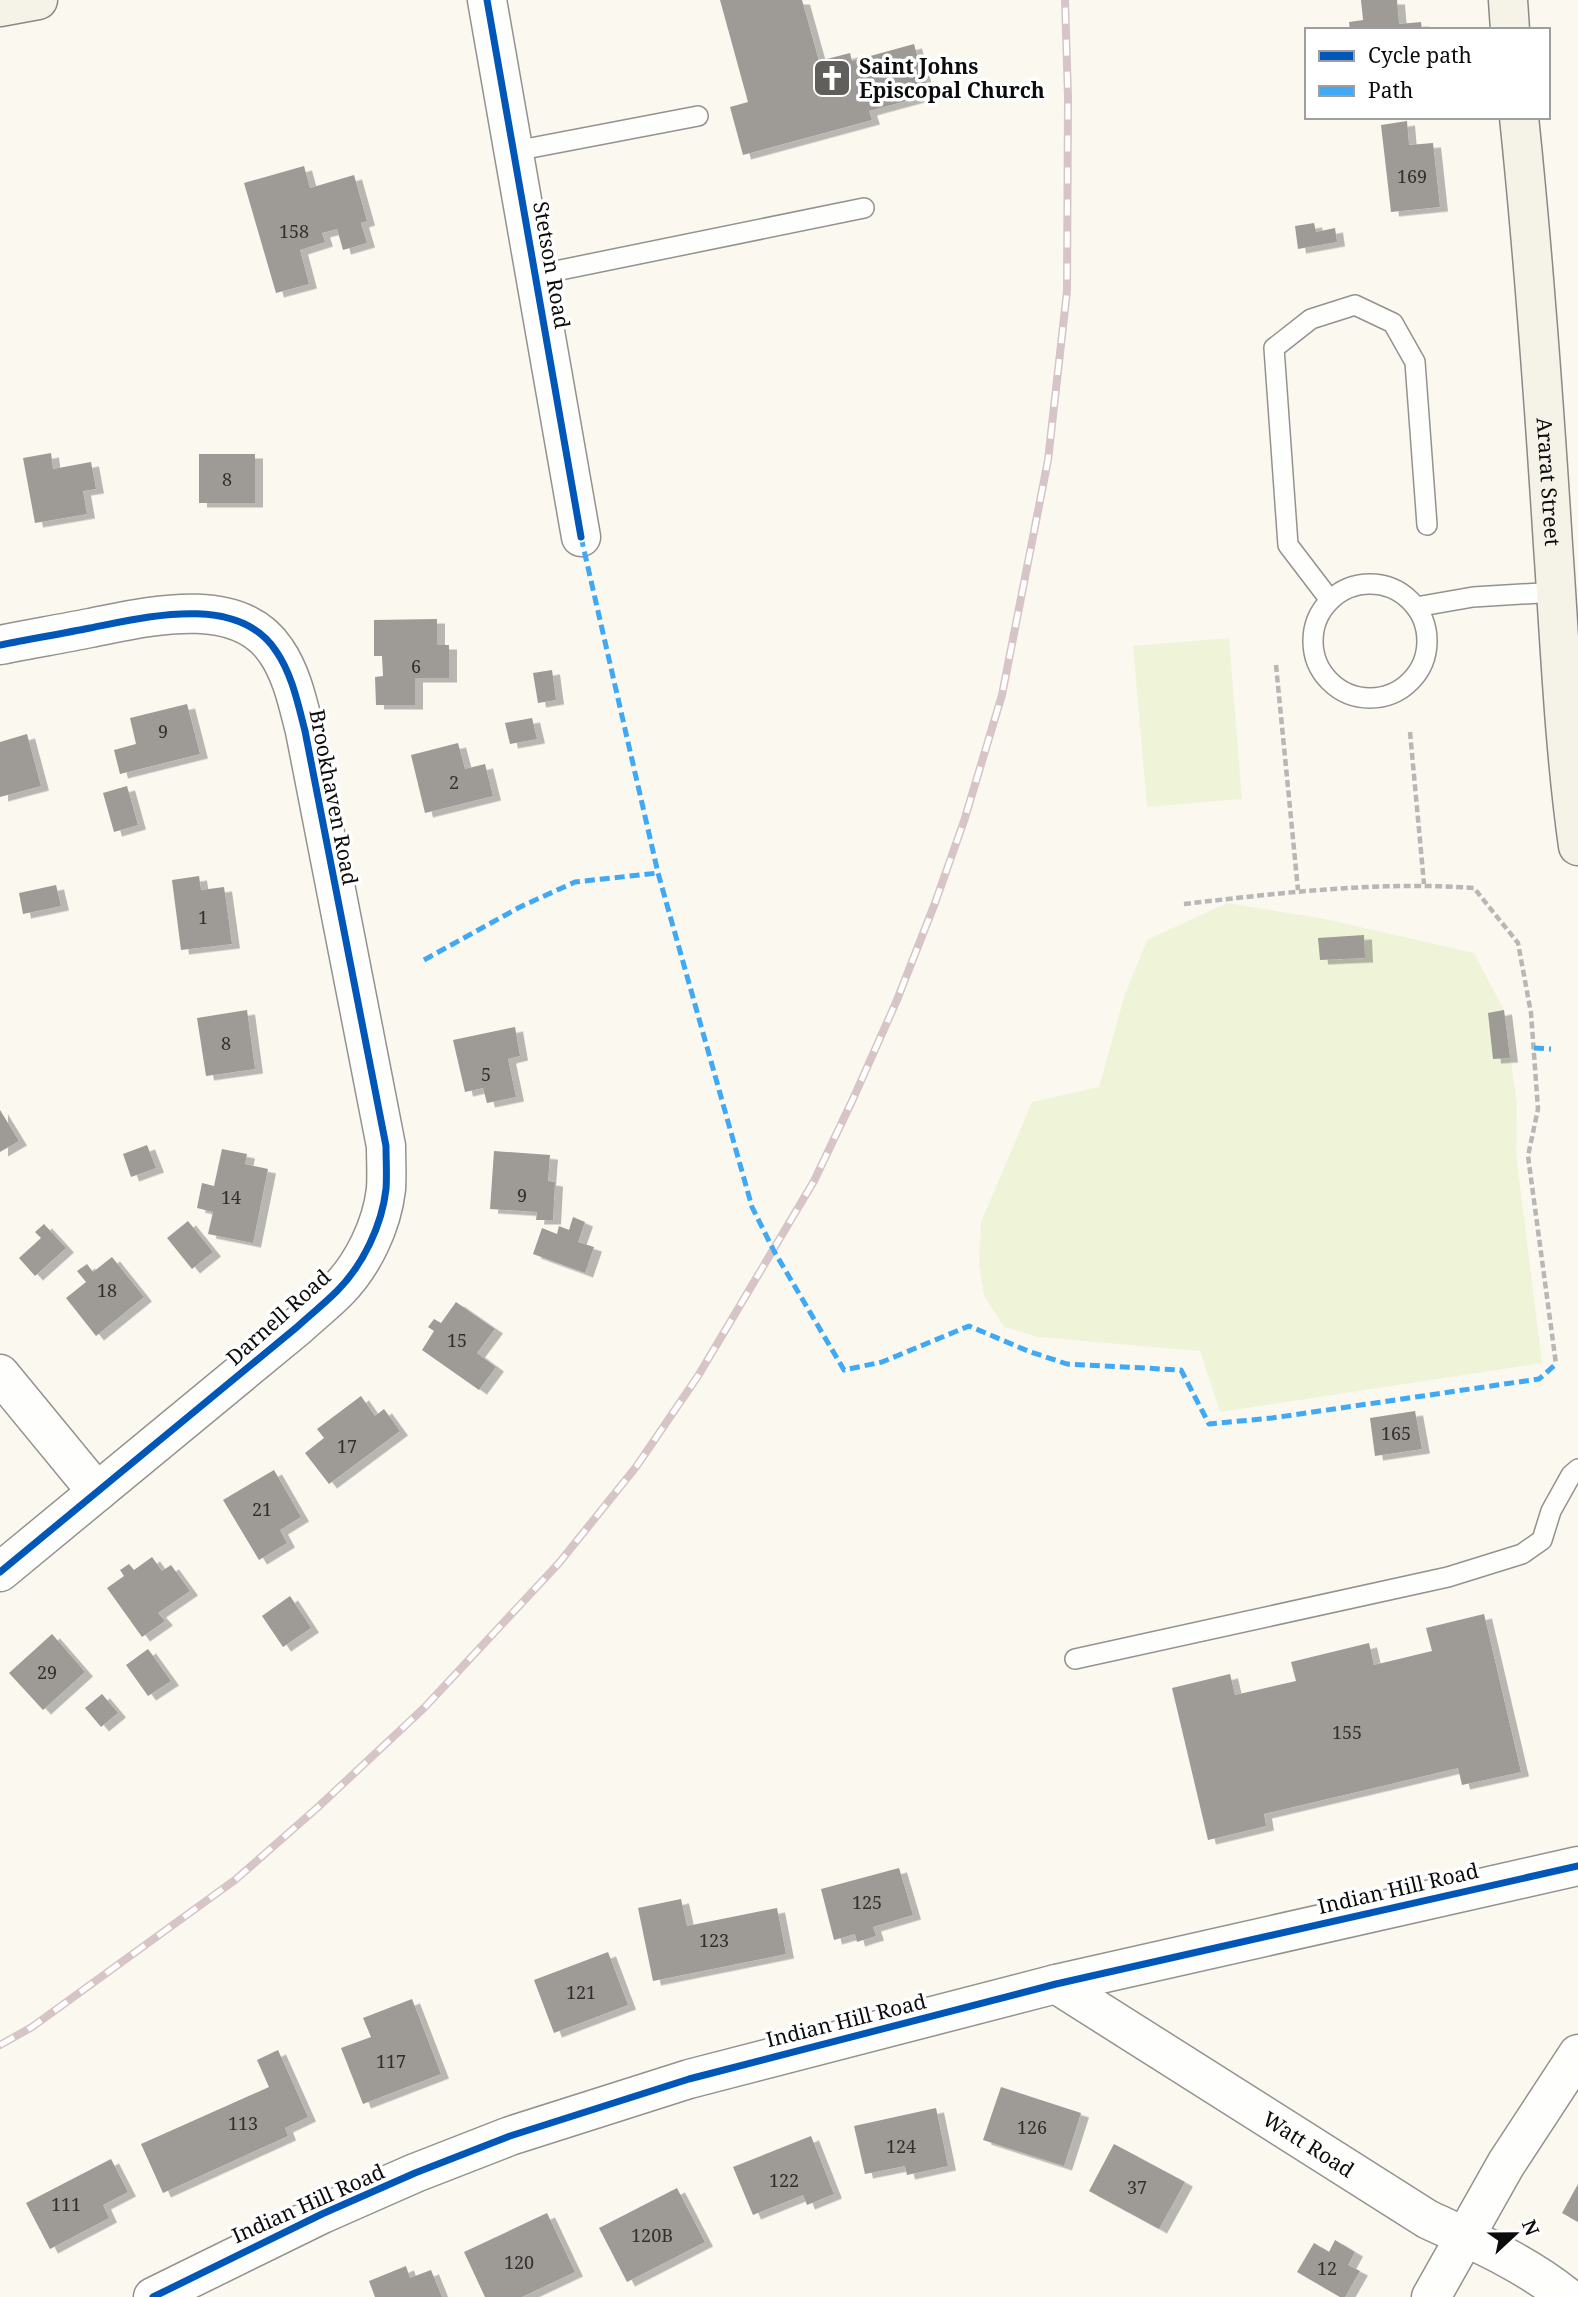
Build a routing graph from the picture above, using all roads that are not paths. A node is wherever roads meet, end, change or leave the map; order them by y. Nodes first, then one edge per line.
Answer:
1 (38, 0) edge
2 (487, 0) edge
3 (1508, 0) edge
4 (0, 7) edge
5 (1510, 28) edge
6 (698, 116) dead end
7 (1519, 119) edge
8 (515, 151) junction
9 (864, 208) dead end
10 (536, 275) junction
11 (1427, 525) dead end
12 (582, 537) dead end
13 (1557, 592) junction
14 (1330, 600) junction
15 (1416, 607) junction
16 (0, 645) edge
17 (1578, 846) edge
18 (347, 950) joint
19 (0, 1374) edge
20 (1578, 1469) edge
21 (97, 1492) junction
22 (0, 1572) edge
23 (1075, 1659) dead end
24 (1578, 1866) edge
25 (1056, 1984) junction
26 (1578, 2054) edge
27 (1465, 2237) junction
28 (153, 2297) edge
29 (1431, 2297) edge
30 (1567, 2297) edge

1 - 4 main road
2 - 8 street, Stetson Road
3 - 5 main road
6 - 8 lane
7 - 13 main road, Ararat Street
8 - 10 street, Stetson Road
9 - 10 lane
10 - 12 street, Stetson Road
11 - 14 lane
13 - 15 lane
13 - 17 main road, Ararat Street
14 - 15 lane
14 - 15 lane
16 - 18 street, Brookhaven Road
18 - 21 street, Darnell Road
19 - 21 street
20 - 23 lane
21 - 22 street, Darnell Road
24 - 25 street, Indian Hill Road
25 - 27 street, Watt Road
25 - 28 street, Indian Hill Road
26 - 27 street
27 - 29 street
27 - 30 street, Watt Road

